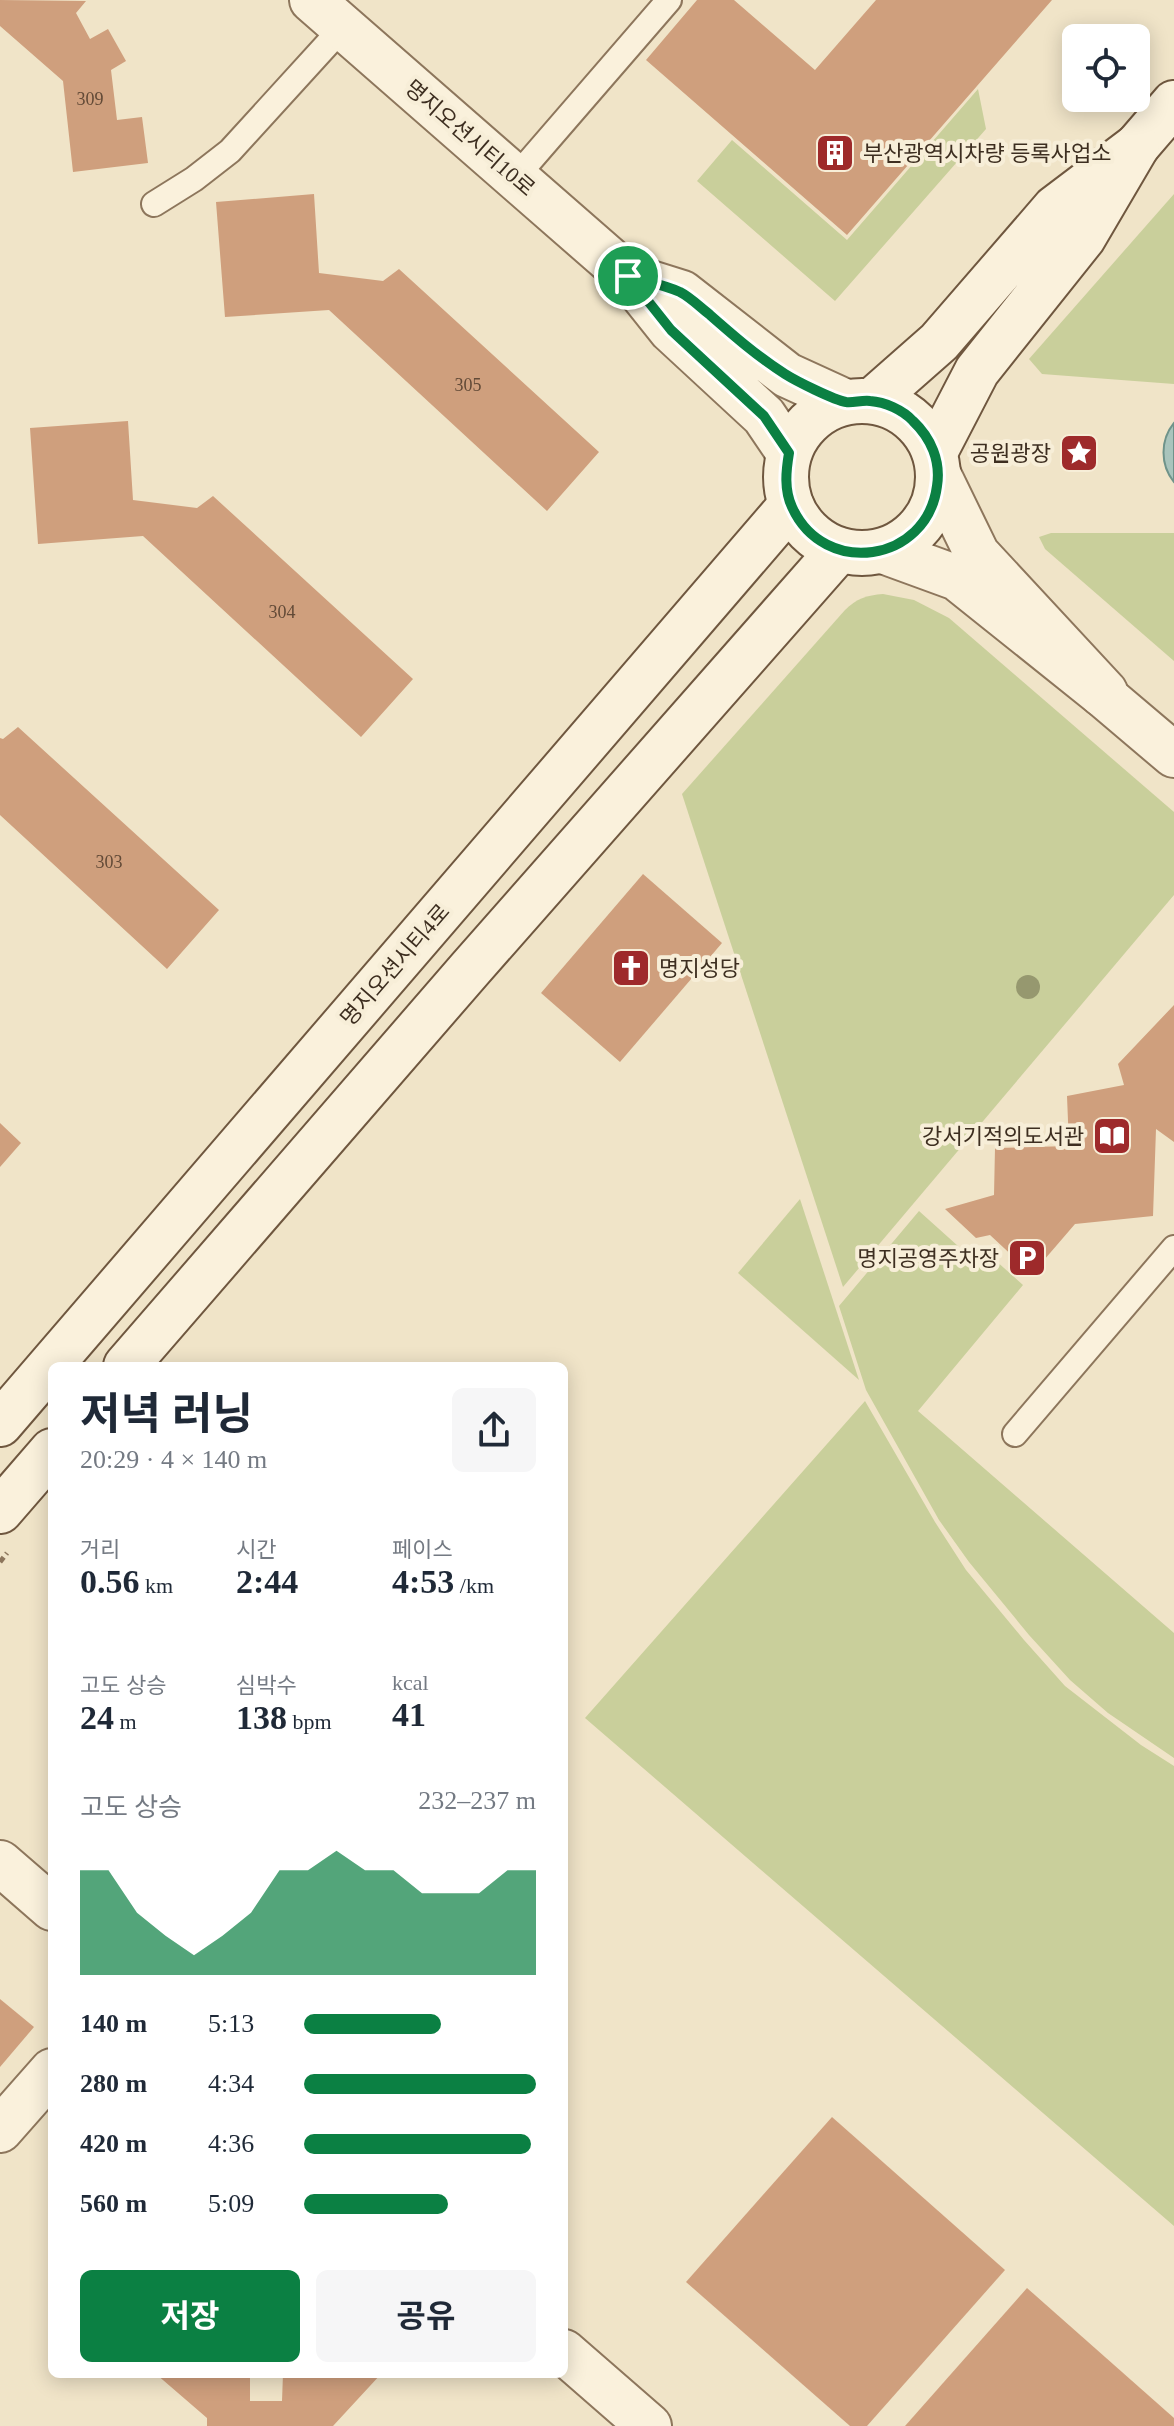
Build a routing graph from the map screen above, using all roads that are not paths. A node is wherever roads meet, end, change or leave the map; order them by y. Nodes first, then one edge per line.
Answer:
1 (669, 0) edge
2 (327, 14) edge
3 (1174, 103) edge
4 (1137, 146) junction
5 (515, 178) junction
6 (154, 204) dead end
7 (628, 276) junction
8 (859, 401) junction
9 (789, 453) junction
10 (937, 464) junction
11 (791, 505) junction
12 (839, 550) junction
13 (883, 551) junction
14 (1102, 694) junction
15 (1174, 755) edge
16 (1174, 1248) edge
17 (53, 1362) edge
18 (129, 1362) edge
19 (48, 1368) edge
20 (0, 1424) edge
21 (1015, 1434) dead end
22 (48, 1456) edge
23 (0, 1511) edge
24 (0, 1863) edge
25 (48, 1905) edge
26 (48, 2076) edge
27 (0, 2130) edge
28 (568, 2355) edge
29 (649, 2426) edge

1 - 5 lane
2 - 5 main road, 명지오션시티10로
2 - 6 lane
3 - 4 main road
4 - 8 main road
4 - 10 main road
5 - 7 main road, 명지오션시티10로
7 - 8 main road
7 - 9 main road
8 - 9 main road
8 - 10 main road
9 - 11 main road
10 - 13 main road
10 - 14 main road
11 - 12 main road
11 - 17 main road, 명지오션시티4로
12 - 13 main road
12 - 18 main road
13 - 14 main road
14 - 15 main road
16 - 21 lane
19 - 20 main road, 명지오션시티4로
22 - 23 main road
24 - 25 main road
26 - 27 main road
28 - 29 main road

